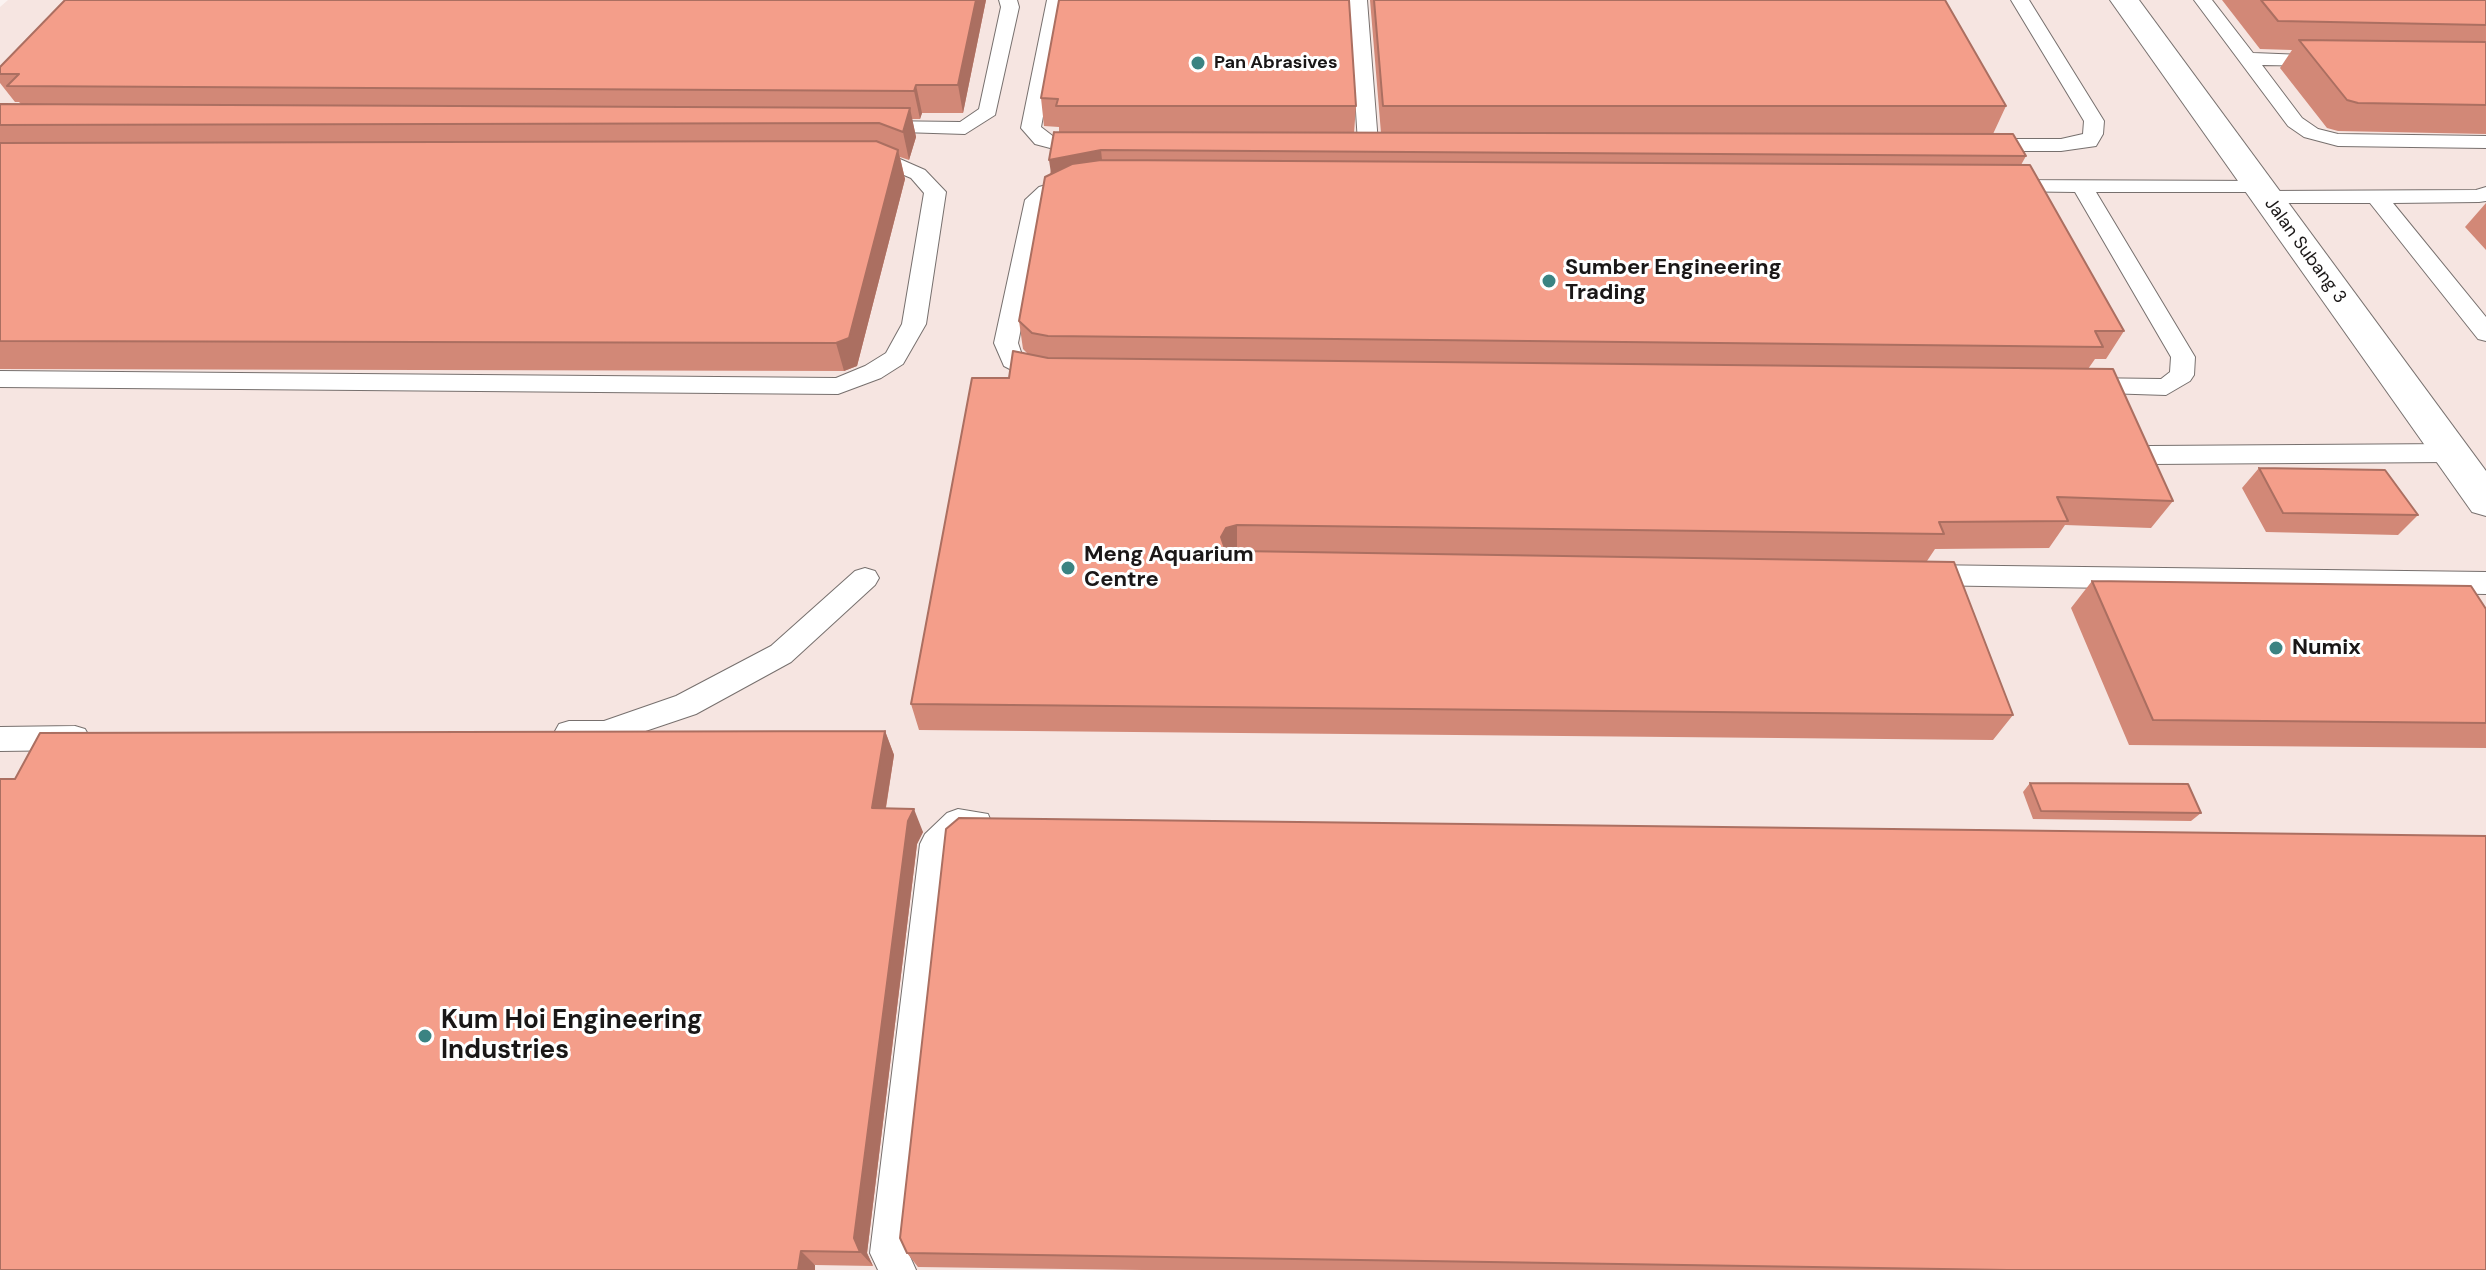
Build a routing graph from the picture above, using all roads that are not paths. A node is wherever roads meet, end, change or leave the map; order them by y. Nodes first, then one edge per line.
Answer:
1 (1008, 0) edge
2 (1056, 0) edge
3 (1358, 0) edge
4 (2020, 0) edge
5 (2124, 0) edge
6 (2203, 0) edge
7 (2247, 59) junction
8 (2343, 60) edge
9 (854, 127) edge
10 (2486, 142) edge
11 (1116, 143) edge
12 (1368, 143) edge
13 (1966, 145) edge
14 (854, 160) edge
15 (1103, 179) edge
16 (1988, 185) edge
17 (2082, 186) junction
18 (2263, 192) junction
19 (2486, 193) edge
20 (2376, 196) junction
21 (2486, 333) edge
22 (1068, 375) edge
23 (0, 379) edge
24 (2054, 386) edge
25 (2451, 453) junction
26 (2150, 455) edge
27 (2486, 501) edge
28 (1903, 575) edge
29 (865, 578) dead end
30 (2486, 583) edge
31 (541, 733) edge
32 (95, 738) edge
33 (0, 739) edge
34 (1006, 824) edge
35 (897, 1270) edge

1 - 9 lane
2 - 11 lane
3 - 12 lane
4 - 13 lane
5 - 18 street, Jalan Subang 3
6 - 7 lane
7 - 8 lane
7 - 10 lane
14 - 23 lane
15 - 22 lane
16 - 17 lane
17 - 18 lane
17 - 24 lane
18 - 20 lane
18 - 25 street, Jalan Subang 3
19 - 20 lane
20 - 21 lane
25 - 26 lane
25 - 27 street, Jalan Subang 3
28 - 30 lane
29 - 31 lane
32 - 33 lane
34 - 35 lane

